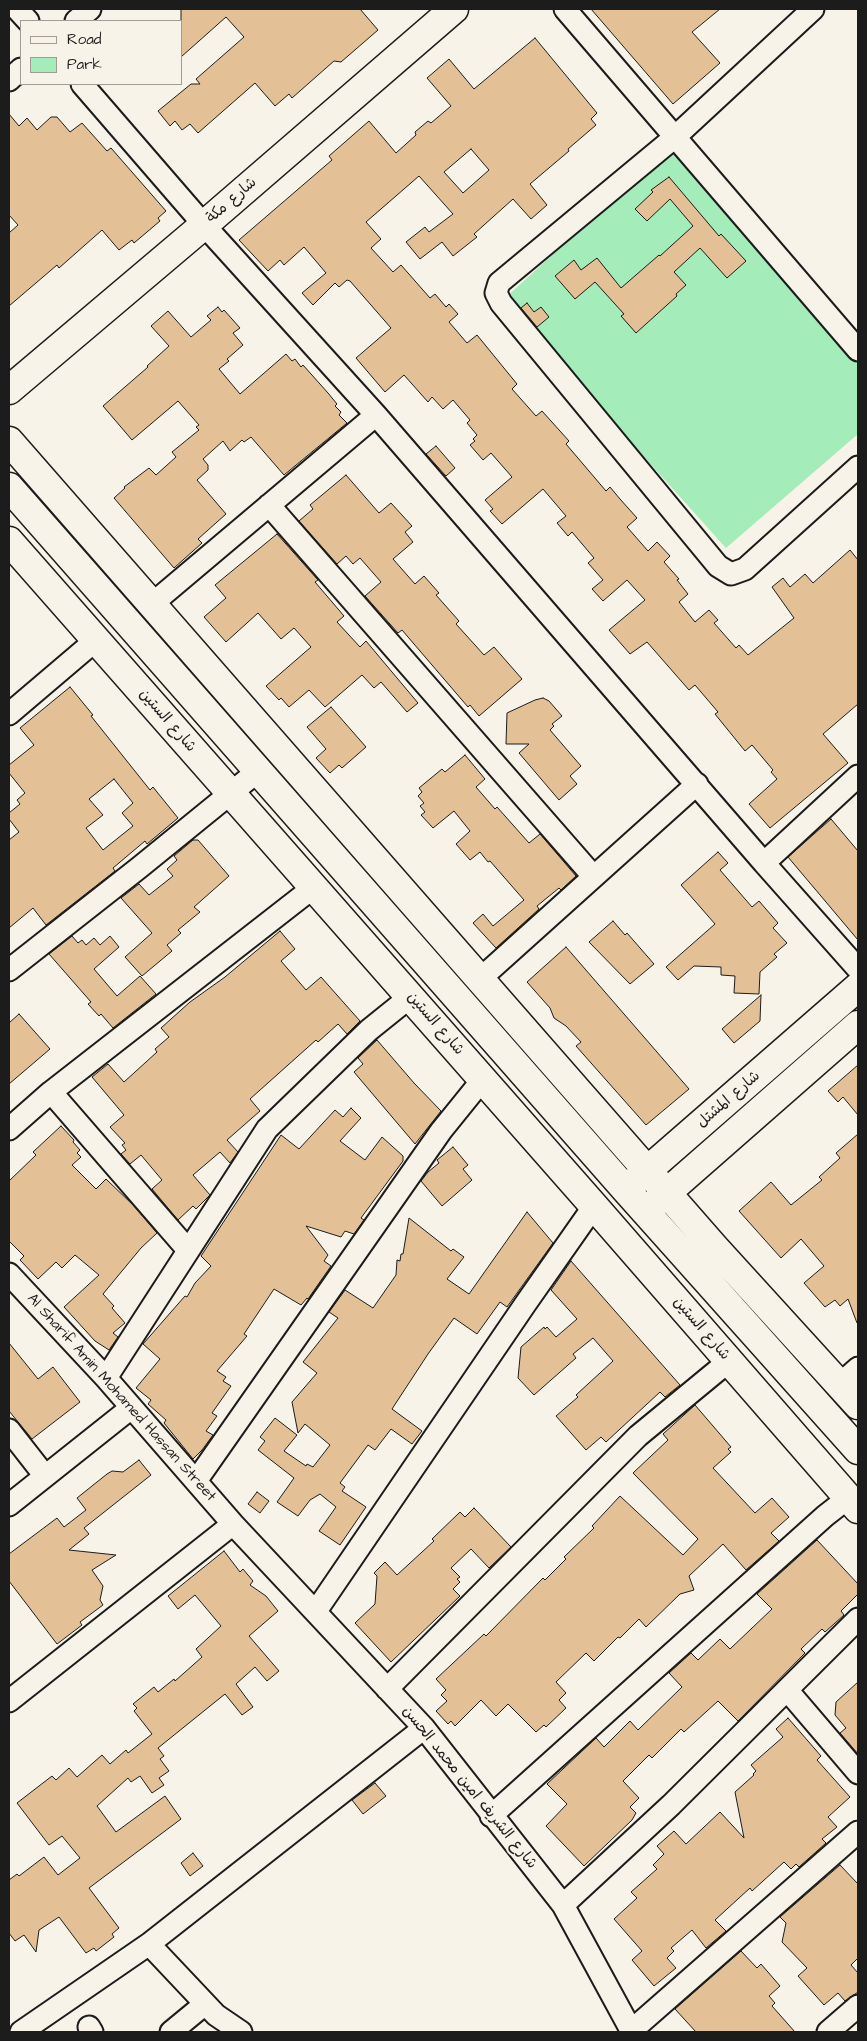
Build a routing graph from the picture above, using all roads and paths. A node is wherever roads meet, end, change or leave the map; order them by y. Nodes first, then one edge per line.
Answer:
1 (17, 9) edge
2 (90, 9) edge
3 (454, 9) edge
4 (565, 9) edge
5 (813, 9) edge
6 (27, 20) edge
7 (77, 20) edge
8 (20, 71) edge
9 (9, 80) edge
10 (83, 85) edge
11 (675, 137) junction
12 (204, 225) junction
13 (858, 350) edge
14 (9, 390) edge
15 (376, 415) junction
16 (9, 441) edge
17 (858, 466) edge
18 (9, 487) edge
19 (269, 505) junction
20 (9, 541) edge
21 (152, 604) junction
22 (96, 640) junction
23 (9, 714) edge
24 (258, 771) junction
25 (858, 776) edge
26 (697, 784) junction
27 (231, 793) junction
28 (296, 814) junction
29 (270, 837) junction
30 (764, 863) junction
31 (593, 876) junction
32 (314, 887) junction
33 (858, 969) edge
34 (9, 970) edge
35 (480, 979) junction
36 (858, 987) edge
37 (410, 997) junction
38 (858, 1025) edge
39 (483, 1078) junction
40 (51, 1092) junction
41 (9, 1129) edge
42 (647, 1171) junction
43 (626, 1190) junction
44 (667, 1193) junction
45 (594, 1206) junction
46 (646, 1212) junction
47 (619, 1235) junction
48 (188, 1250) junction
49 (9, 1274) edge
50 (728, 1361) junction
51 (849, 1376) edge
52 (106, 1378) junction
53 (858, 1406) edge
54 (131, 1408) junction
55 (9, 1430) edge
56 (858, 1450) edge
57 (45, 1476) junction
58 (196, 1481) junction
59 (853, 1503) edge
60 (9, 1505) edge
61 (233, 1524) junction
62 (316, 1611) junction
63 (858, 1619) edge
64 (387, 1689) junction
65 (788, 1691) junction
66 (9, 1701) edge
67 (424, 1728) junction
68 (858, 1773) edge
69 (491, 1816) junction
70 (858, 1832) edge
71 (564, 1905) junction
72 (149, 1944) junction
73 (858, 2006) edge
74 (212, 2017) edge
75 (21, 2032) edge
76 (171, 2032) edge
77 (241, 2032) edge
78 (631, 2032) edge
79 (828, 2032) edge

1 - 6 street
2 - 7 street
3 - 12 main road, شارع مكة
4 - 11 street
5 - 11 street
8 - 9 street
10 - 12 street
11 - 13 street
11 - 17 street
12 - 14 main road, شارع مكة
12 - 15 street
15 - 19 street
15 - 26 street
16 - 21 main road
18 - 24 main road
19 - 21 street
19 - 31 street
20 - 22 main road, شارع الستين
21 - 35 main road
22 - 23 street
22 - 27 main road, شارع الستين
24 - 27 street
24 - 28 main road
25 - 30 street
26 - 30 street
26 - 31 street
27 - 29 main road, شارع الستين
27 - 34 street
28 - 29 main road
28 - 43 main road
29 - 32 main road, شارع الستين
30 - 33 street
31 - 35 street
32 - 37 main road, شارع الستين
32 - 40 street
35 - 42 main road
36 - 42 main road, شارع المشتل
37 - 39 main road, شارع الستين
37 - 48 street
38 - 44 main road, شارع المشتل
39 - 45 main road, شارع الستين
39 - 58 street
40 - 41 street
40 - 48 street
42 - 43 main road, شارع المشتل
42 - 44 main road
43 - 45 main road, شارع المشتل
43 - 46 main road
44 - 46 main road, شارع المشتل
44 - 51 main road
45 - 47 main road, شارع الستين
45 - 62 street
46 - 47 main road, شارع المشتل
46 - 56 main road
47 - 50 main road, شارع الستين
48 - 52 street
49 - 52 street, Al Sharif Amin Mohamed Hassan Street
50 - 59 main road, شارع الستين
50 - 64 street
51 - 53 main road
52 - 54 street, Al Sharif Amin Mohamed Hassan Street
54 - 57 street
54 - 58 street, Al Sharif Amin Mohamed Hassan Street
55 - 57 street
57 - 60 street
58 - 61 street, Al Sharif Amin Mohamed Hassan Street
59 - 69 street
61 - 62 street, شارع الشريف امين محمد الحسن
61 - 66 street
62 - 64 street, شارع الشريف امين محمد الحسن
63 - 65 street
64 - 67 street, شارع الشريف امين محمد الحسن
65 - 68 street
65 - 71 street
67 - 69 street, شارع الشريف امين محمد الحسن
67 - 72 street
69 - 71 street, شارع الشريف امين محمد الحسن
70 - 78 street
71 - 78 street, شارع الشريف امين محمد الحسن
72 - 74 street
72 - 75 street
73 - 79 street
74 - 76 street
74 - 77 street

